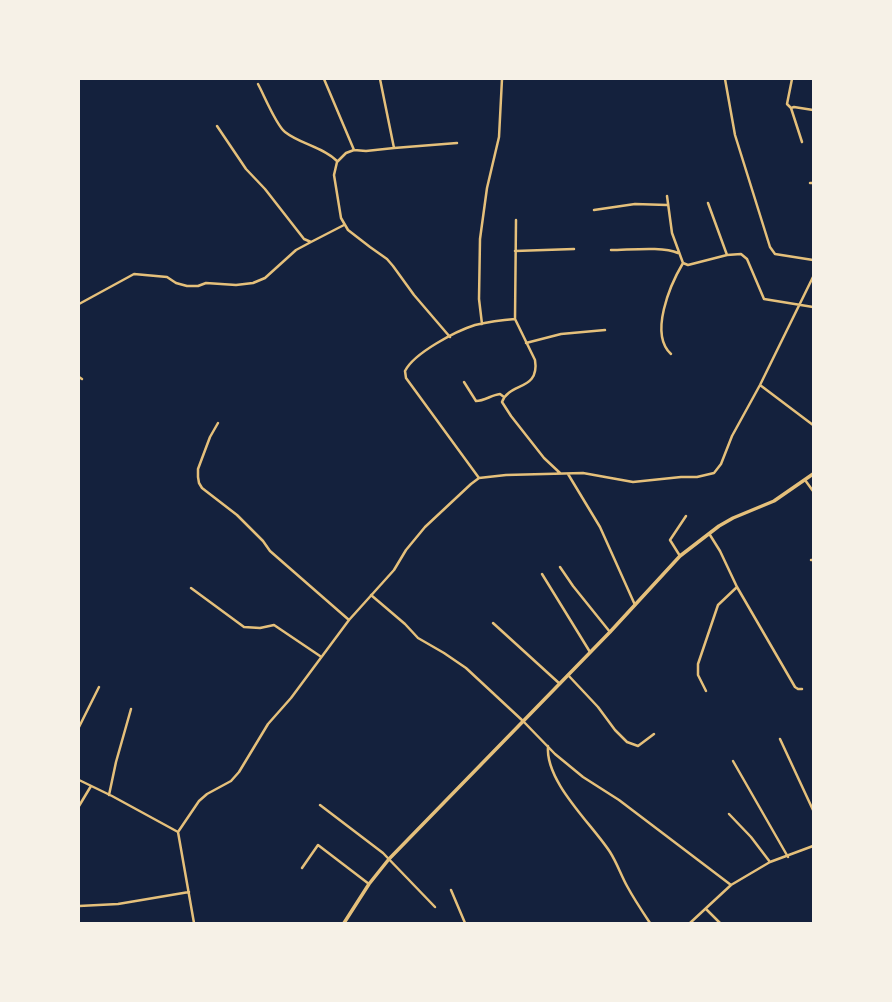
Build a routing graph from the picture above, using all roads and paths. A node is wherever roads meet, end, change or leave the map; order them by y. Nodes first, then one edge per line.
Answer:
1 (324, 79) edge
2 (380, 79) edge
3 (502, 79) edge
4 (725, 79) edge
5 (792, 79) edge
6 (258, 84) dead end
7 (791, 108) junction
8 (813, 110) edge
9 (217, 125) dead end
10 (802, 142) dead end
11 (457, 143) dead end
12 (394, 148) junction
13 (354, 150) junction
14 (337, 162) junction
15 (667, 196) dead end
16 (708, 203) dead end
17 (668, 205) junction
18 (594, 209) dead end
19 (516, 220) dead end
20 (344, 225) junction
21 (312, 242) junction
22 (574, 249) dead end
23 (611, 250) dead end
24 (515, 251) junction
25 (678, 253) junction
26 (727, 256) junction
27 (813, 260) edge
28 (683, 263) junction
29 (813, 277) edge
30 (79, 304) edge
31 (800, 305) junction
32 (813, 307) edge
33 (515, 319) junction
34 (482, 324) junction
35 (605, 330) dead end
36 (450, 337) junction
37 (526, 343) junction
38 (671, 354) dead end
39 (464, 382) dead end
40 (761, 385) junction
41 (504, 397) junction
42 (218, 423) dead end
43 (813, 425) edge
44 (560, 473) junction
45 (568, 474) junction
46 (813, 474) edge
47 (479, 478) junction
48 (805, 480) junction
49 (813, 491) edge
50 (686, 516) dead end
51 (709, 533) junction
52 (680, 556) junction
53 (560, 567) dead end
54 (542, 573) dead end
55 (737, 587) junction
56 (191, 588) dead end
57 (371, 595) junction
58 (635, 605) junction
59 (349, 620) junction
60 (493, 623) dead end
61 (610, 632) junction
62 (590, 652) junction
63 (321, 656) junction
64 (568, 676) junction
65 (560, 684) junction
66 (99, 687) dead end
67 (802, 689) dead end
68 (706, 691) dead end
69 (131, 709) dead end
70 (523, 720) junction
71 (79, 727) edge
72 (654, 734) dead end
73 (780, 739) dead end
74 (548, 746) junction
75 (733, 761) dead end
76 (79, 780) edge
77 (91, 786) junction
78 (110, 795) junction
79 (320, 805) dead end
80 (79, 806) edge
81 (813, 810) edge
82 (729, 814) dead end
83 (178, 832) junction
84 (813, 846) edge
85 (788, 857) junction
86 (390, 859) junction
87 (770, 862) junction
88 (302, 868) dead end
89 (369, 884) junction
90 (731, 885) junction
91 (452, 890) dead end
92 (189, 892) junction
93 (79, 906) edge
94 (435, 907) dead end
95 (706, 909) junction
96 (194, 923) edge
97 (344, 923) edge
98 (465, 923) edge
99 (650, 923) edge
100 (690, 923) edge
101 (720, 923) edge

1 - 13 street
2 - 12 street
3 - 34 street
4 - 27 street
5 - 7 street
6 - 14 street
7 - 8 street
7 - 10 street
9 - 21 street
11 - 12 street
12 - 13 street
13 - 14 street
14 - 20 street
15 - 17 street
16 - 26 street
17 - 18 street
17 - 25 street
19 - 24 street
20 - 21 street
20 - 36 street
21 - 30 street
22 - 24 street
23 - 25 street
24 - 33 street
25 - 28 street
26 - 28 street
26 - 31 street
28 - 38 street
29 - 31 street
31 - 32 street
31 - 40 street
33 - 34 street
33 - 37 street
34 - 36 street
35 - 37 street
36 - 47 street
37 - 41 street
39 - 41 street
40 - 43 street
40 - 45 street
41 - 44 street
42 - 59 street
44 - 45 street
44 - 47 street
45 - 58 street
46 - 48 street
47 - 57 street
48 - 49 street
48 - 51 street
50 - 52 street
51 - 52 street
51 - 55 street
52 - 58 street
53 - 61 street
54 - 62 street
55 - 67 street
55 - 68 street
56 - 63 street
57 - 59 street
57 - 70 street
58 - 61 street
59 - 63 street
60 - 65 street
61 - 62 street
62 - 64 street
63 - 83 street
64 - 65 street
64 - 72 street
65 - 70 street
66 - 71 street
69 - 78 street
70 - 74 street
70 - 86 street
73 - 81 street
74 - 90 street
74 - 99 street
75 - 85 street
76 - 77 street
77 - 78 street
77 - 80 street
78 - 83 street
79 - 86 street
82 - 87 street
83 - 92 street
84 - 85 street
85 - 87 street
86 - 89 street
86 - 94 street
87 - 90 street
88 - 89 street
89 - 97 street
90 - 95 street
91 - 98 street
92 - 93 street
92 - 96 street
95 - 100 street
95 - 101 street

